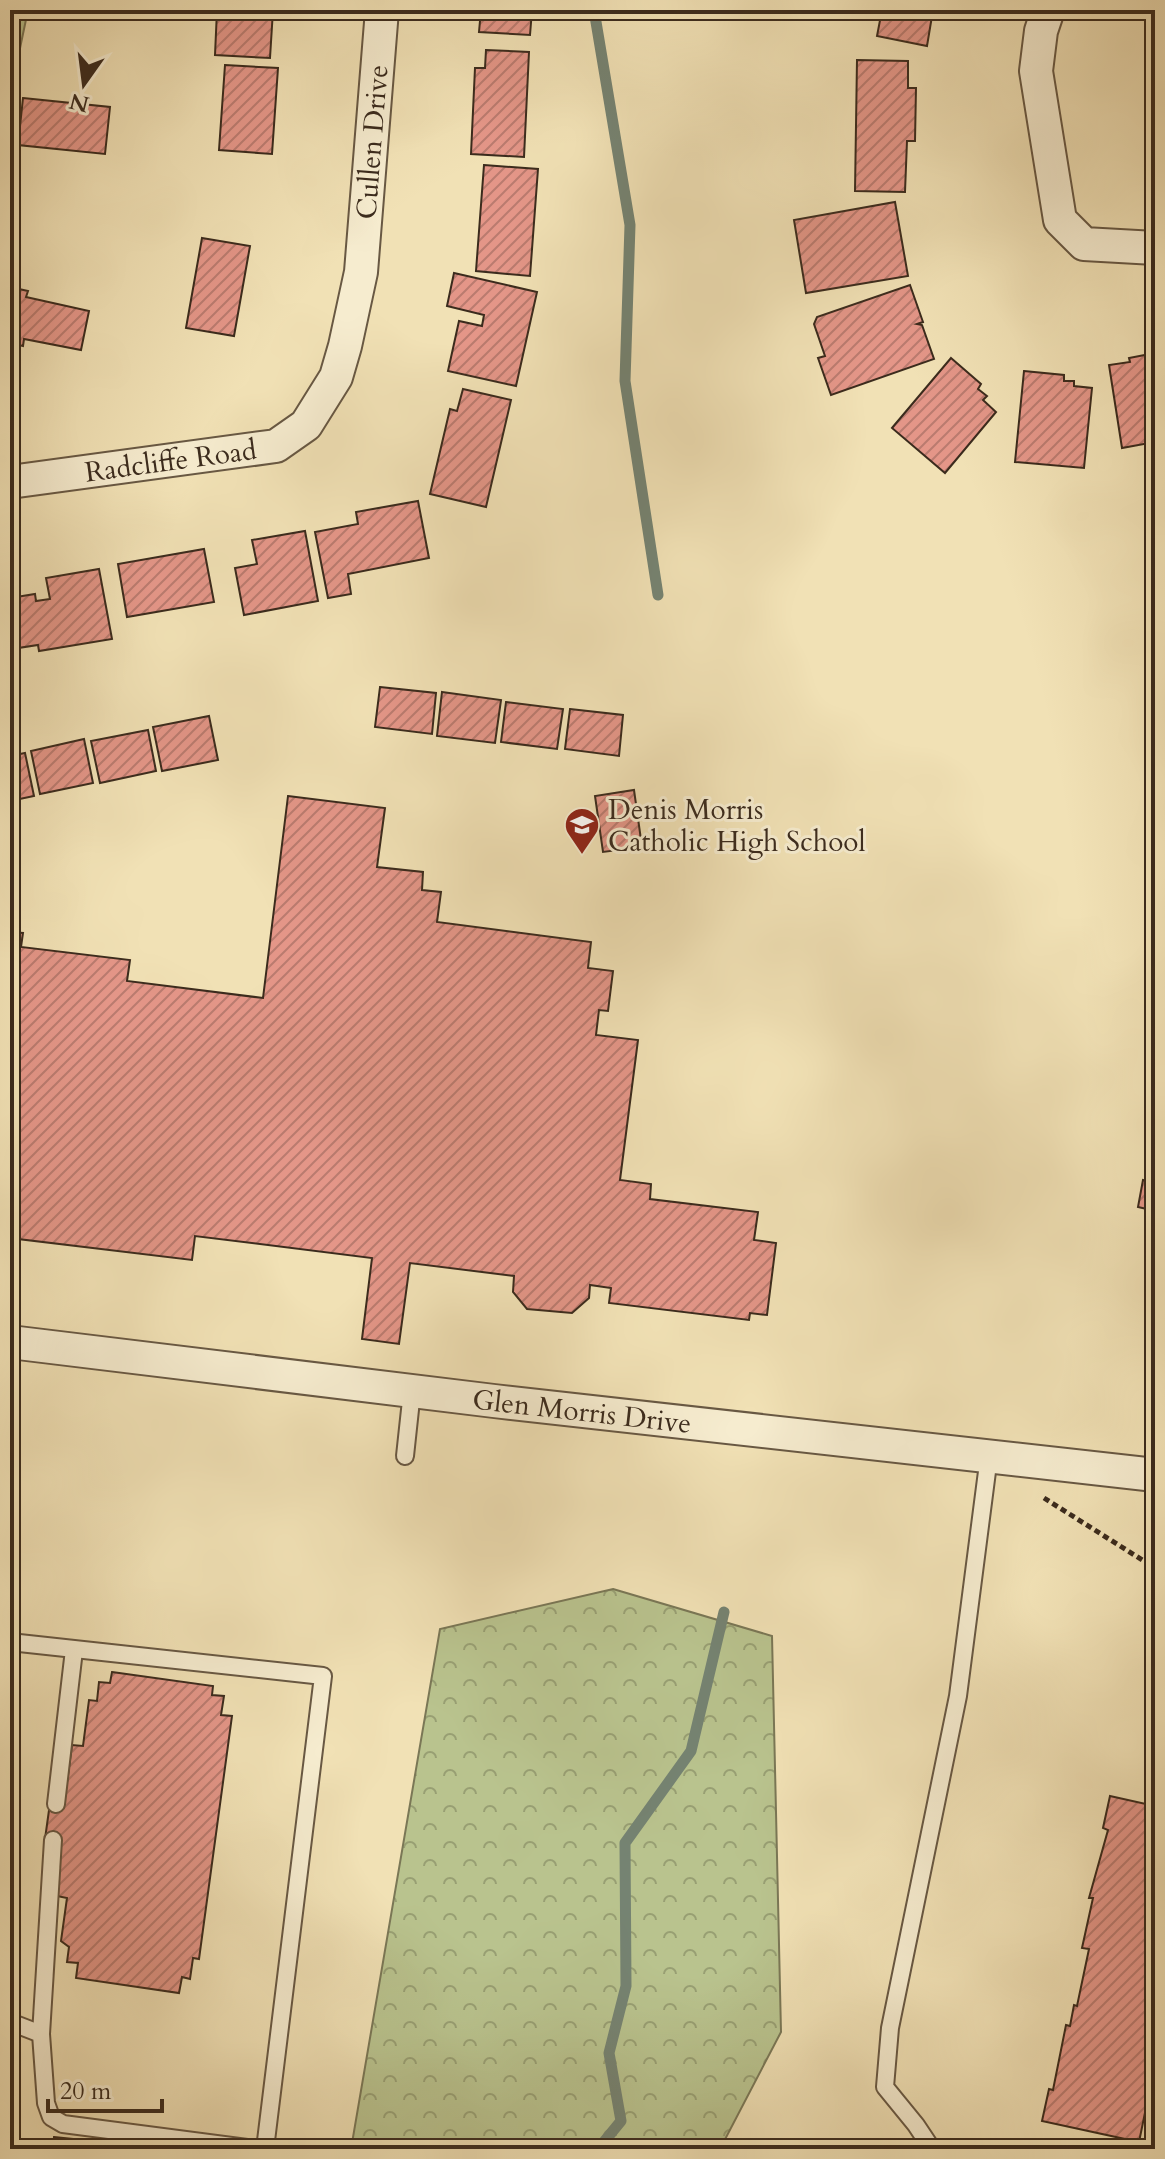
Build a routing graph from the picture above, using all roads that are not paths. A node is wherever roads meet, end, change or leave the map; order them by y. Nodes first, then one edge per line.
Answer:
1 (382, 10) edge
2 (1048, 10) edge
3 (1155, 248) edge
4 (361, 272) joint
5 (10, 482) edge
6 (10, 1342) edge
7 (412, 1391) junction
8 (405, 1456) dead end
9 (989, 1456) junction
10 (1155, 1475) edge
11 (10, 1642) edge
12 (74, 1650) junction
13 (56, 1804) dead end
14 (53, 1840) dead end
15 (10, 2022) edge
16 (41, 2034) junction
17 (255, 2149) edge
18 (265, 2149) edge
19 (932, 2149) edge

1 - 4 street, Cullen Drive
2 - 3 street
4 - 5 street, Radcliffe Road
6 - 7 street, Glen Morris Drive
7 - 8 lane
7 - 9 street, Glen Morris Drive
9 - 10 street, Glen Morris Drive
9 - 19 lane
11 - 12 lane
12 - 13 lane
12 - 18 lane
14 - 16 lane
15 - 16 lane
16 - 17 lane

